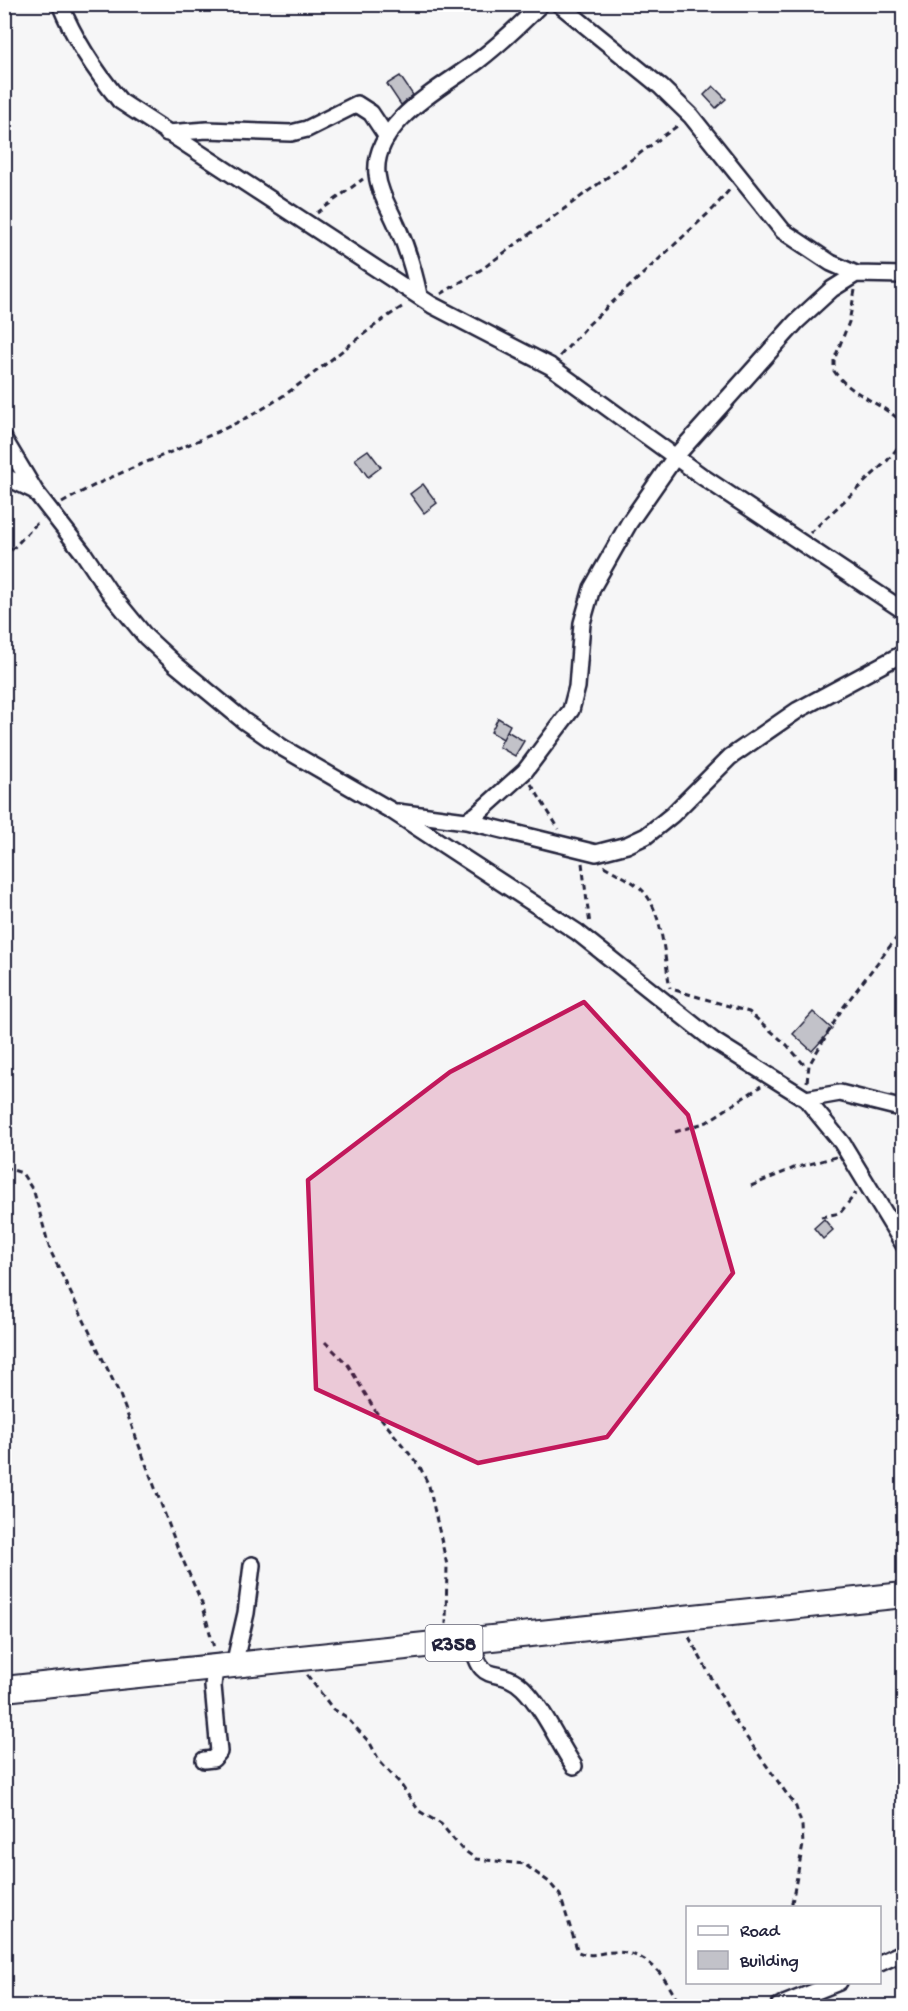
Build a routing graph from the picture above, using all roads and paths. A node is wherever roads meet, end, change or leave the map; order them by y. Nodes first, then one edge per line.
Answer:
1 (60, 4) edge
2 (541, 4) edge
3 (559, 4) edge
4 (691, 116) junction
5 (167, 133) junction
6 (387, 137) junction
7 (377, 169) junction
8 (739, 178) junction
9 (306, 221) junction
10 (856, 274) junction
11 (903, 275) edge
12 (419, 296) junction
13 (432, 304) junction
14 (550, 366) junction
15 (903, 424) edge
16 (4, 439) edge
17 (903, 440) edge
18 (675, 457) junction
19 (4, 476) edge
20 (35, 491) junction
21 (51, 509) junction
22 (801, 543) junction
23 (4, 558) edge
24 (903, 611) edge
25 (903, 653) edge
26 (525, 771) junction
27 (392, 812) junction
28 (466, 821) junction
29 (572, 847) junction
30 (592, 863) dead end
31 (603, 866) dead end
32 (903, 928) edge
33 (592, 945) junction
34 (670, 989) junction
35 (675, 1011) junction
36 (808, 1069) junction
37 (772, 1078) junction
38 (809, 1098) junction
39 (903, 1109) edge
40 (675, 1132) dead end
41 (849, 1155) junction
42 (4, 1167) edge
43 (868, 1185) junction
44 (751, 1186) dead end
45 (821, 1217) dead end
46 (903, 1244) edge
47 (325, 1342) dead end
48 (252, 1565) dead end
49 (903, 1594) edge
50 (678, 1617) junction
51 (472, 1640) junction
52 (444, 1644) junction
53 (300, 1659) junction
54 (224, 1666) junction
55 (4, 1689) edge
56 (204, 1760) dead end
57 (574, 1766) dead end
58 (791, 1906) edge
59 (903, 1952) edge
60 (881, 1962) edge
61 (836, 1984) edge
62 (680, 2007) edge
63 (779, 2007) edge

1 - 5 street
2 - 6 street
3 - 4 street
4 - 8 street
4 - 13 path
5 - 6 street
5 - 9 street
6 - 7 street
7 - 9 path
7 - 12 street
8 - 10 street
8 - 14 path
9 - 12 street
10 - 11 street
10 - 15 path
10 - 18 street
12 - 13 street
12 - 21 path
13 - 14 street
14 - 18 street
16 - 20 street
17 - 22 path
18 - 22 street
18 - 26 street
19 - 20 street
20 - 21 street
21 - 23 path
21 - 27 street
22 - 24 street
25 - 29 street
26 - 28 street
26 - 29 path
27 - 28 street
27 - 33 street
28 - 29 street
30 - 33 path
31 - 34 path
32 - 36 path
33 - 35 street
34 - 35 path
34 - 36 path
35 - 37 street
36 - 38 path
37 - 38 street
37 - 40 path
38 - 39 street
38 - 41 street
41 - 43 street
41 - 44 path
42 - 54 path
43 - 45 path
43 - 46 street
47 - 52 path
48 - 54 street
49 - 50 main road, R358
50 - 51 main road, R358
50 - 58 path
51 - 52 main road, R358
51 - 57 street
52 - 53 main road, R358
53 - 54 main road, R358
53 - 62 path
54 - 55 main road, R358
54 - 56 street
59 - 60 street
61 - 63 street

